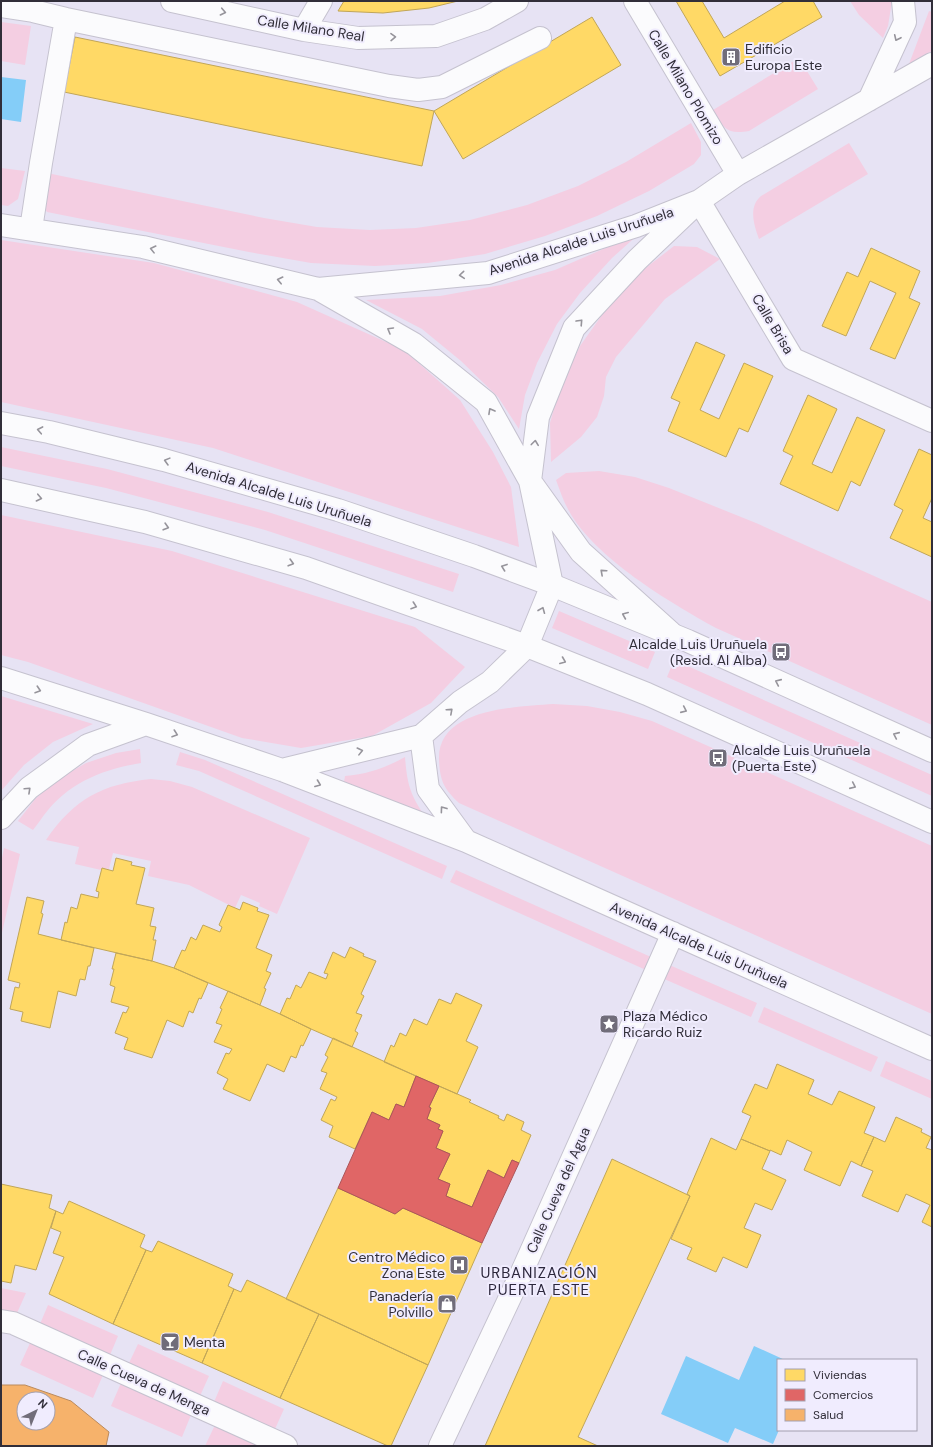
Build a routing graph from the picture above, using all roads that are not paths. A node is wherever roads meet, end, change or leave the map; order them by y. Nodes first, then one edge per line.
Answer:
1 (172, 1) edge
2 (321, 1) edge
3 (517, 1) edge
4 (635, 1) edge
5 (903, 1) edge
6 (1, 6) edge
7 (66, 19) junction
8 (304, 30) junction
9 (540, 38) dead end
10 (932, 64) edge
11 (868, 100) junction
12 (738, 174) junction
13 (699, 201) junction
14 (1, 225) edge
15 (30, 230) junction
16 (318, 289) junction
17 (932, 421) edge
18 (1, 423) edge
19 (530, 481) junction
20 (1, 490) edge
21 (552, 585) junction
22 (674, 636) junction
23 (527, 646) junction
24 (1, 678) edge
25 (146, 724) junction
26 (421, 736) junction
27 (932, 751) edge
28 (282, 770) junction
29 (1, 818) edge
30 (932, 822) edge
31 (466, 841) junction
32 (672, 933) junction
33 (932, 1049) edge
34 (1, 1321) edge
35 (286, 1446) edge
36 (440, 1446) edge

1 -> 8 street, Calle Milano Real
2 - 8 street
8 -> 3 street, Calle Milano Real
4 - 12 street, Calle Milano Plomizo
5 -> 11 street
6 - 7 street
7 - 9 street
7 - 15 street
10 - 11 street
11 - 12 street
12 - 13 street
13 -> 16 street, Avenida Alcalde Luis Uruñuela
13 - 17 street, Calle Brisa
19 -> 13 street
14 - 15 street, Avenida Alcalde Luis Uruñuela
16 -> 15 street, Avenida Alcalde Luis Uruñuela
19 -> 16 street, Avenida Alcalde Luis Uruñuela
21 -> 18 street, Avenida Alcalde Luis Uruñuela
19 - 21 street, Avenida Alcalde Luis Uruñuela
22 -> 19 street, Avenida Alcalde Luis Uruñuela
20 -> 23 street
22 -> 21 street, Avenida Alcalde Luis Uruñuela
23 -> 21 street
27 -> 22 street, Avenida Alcalde Luis Uruñuela
26 -> 23 street
23 -> 30 street
24 -> 25 street, Avenida Alcalde Luis Uruñuela
25 -> 28 street, Avenida Alcalde Luis Uruñuela
29 -> 25 street
28 -> 26 street
31 -> 26 street, Avenida Alcalde Luis Uruñuela
28 -> 31 street, Avenida Alcalde Luis Uruñuela
31 - 32 street, Avenida Alcalde Luis Uruñuela
32 - 33 street, Avenida Alcalde Luis Uruñuela
32 - 36 street, Calle Cueva del Agua
34 - 35 street, Calle Cueva de Menga

